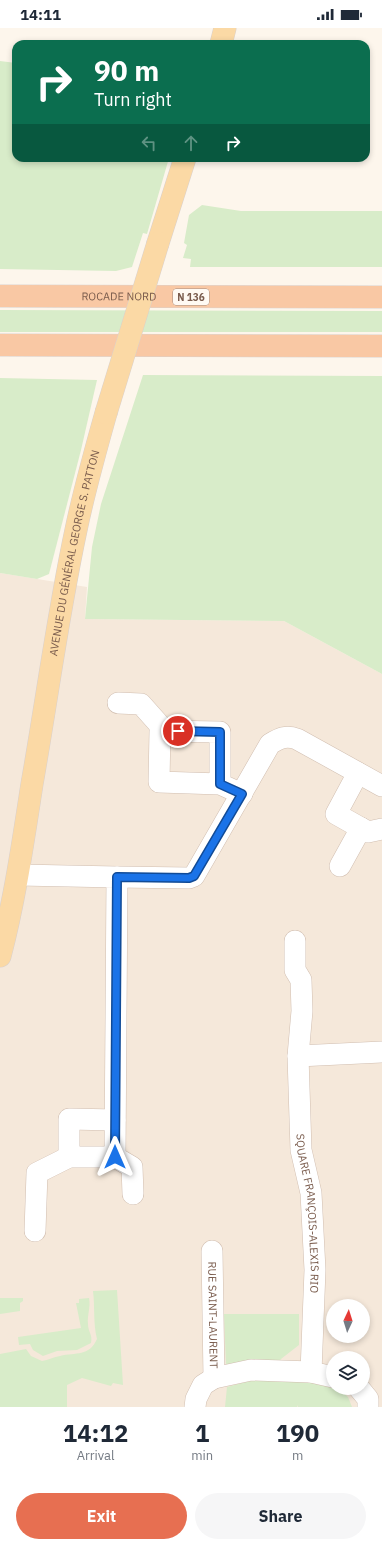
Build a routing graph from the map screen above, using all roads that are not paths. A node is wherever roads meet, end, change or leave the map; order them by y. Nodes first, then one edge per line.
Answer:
1 (225, 28) edge
2 (222, 40) edge
3 (184, 162) edge
4 (0, 295) edge
5 (382, 297) edge
6 (0, 345) edge
7 (178, 346) junction
8 (382, 346) edge
9 (0, 352) edge
10 (118, 703) dead end
11 (165, 731) junction
12 (358, 773) junction
13 (220, 784) junction
14 (382, 786) edge
15 (242, 794) junction
16 (361, 828) junction
17 (382, 829) edge
18 (340, 866) dead end
19 (19, 875) junction
20 (117, 877) junction
21 (295, 940) dead end
22 (0, 956) edge
23 (382, 1052) edge
24 (298, 1056) junction
25 (115, 1120) junction
26 (69, 1157) junction
27 (115, 1157) junction
28 (133, 1194) dead end
29 (35, 1231) dead end
30 (212, 1251) dead end
31 (311, 1372) junction
32 (326, 1375) edge
33 (214, 1378) junction
34 (364, 1395) edge
35 (195, 1407) edge
36 (368, 1407) edge

1 - 2 main road
3 - 19 main road, AVENUE DU GÉNÉRAL GEORGE S. PATTON, bridge
4 - 5 highway, ROCADE NORD / N 136
6 - 7 highway
7 - 8 highway
7 - 9 highway
10 - 11 street
11 - 13 street
11 - 13 street
12 - 14 street
12 - 15 street
12 - 16 street
13 - 15 street
15 - 20 street
16 - 17 street
16 - 18 street
19 - 20 street
19 - 22 main road, AVENUE DU GÉNÉRAL GEORGE S. PATTON
20 - 25 street
21 - 24 street, SQUARE FRANÇOIS-ALEXIS RIO
23 - 24 street
24 - 31 street, SQUARE FRANÇOIS-ALEXIS RIO
25 - 26 street
25 - 27 street
26 - 27 street
26 - 29 street
27 - 28 street
30 - 33 street, RUE SAINT-LAURENT
31 - 32 street
31 - 33 street
33 - 35 street
34 - 36 street

